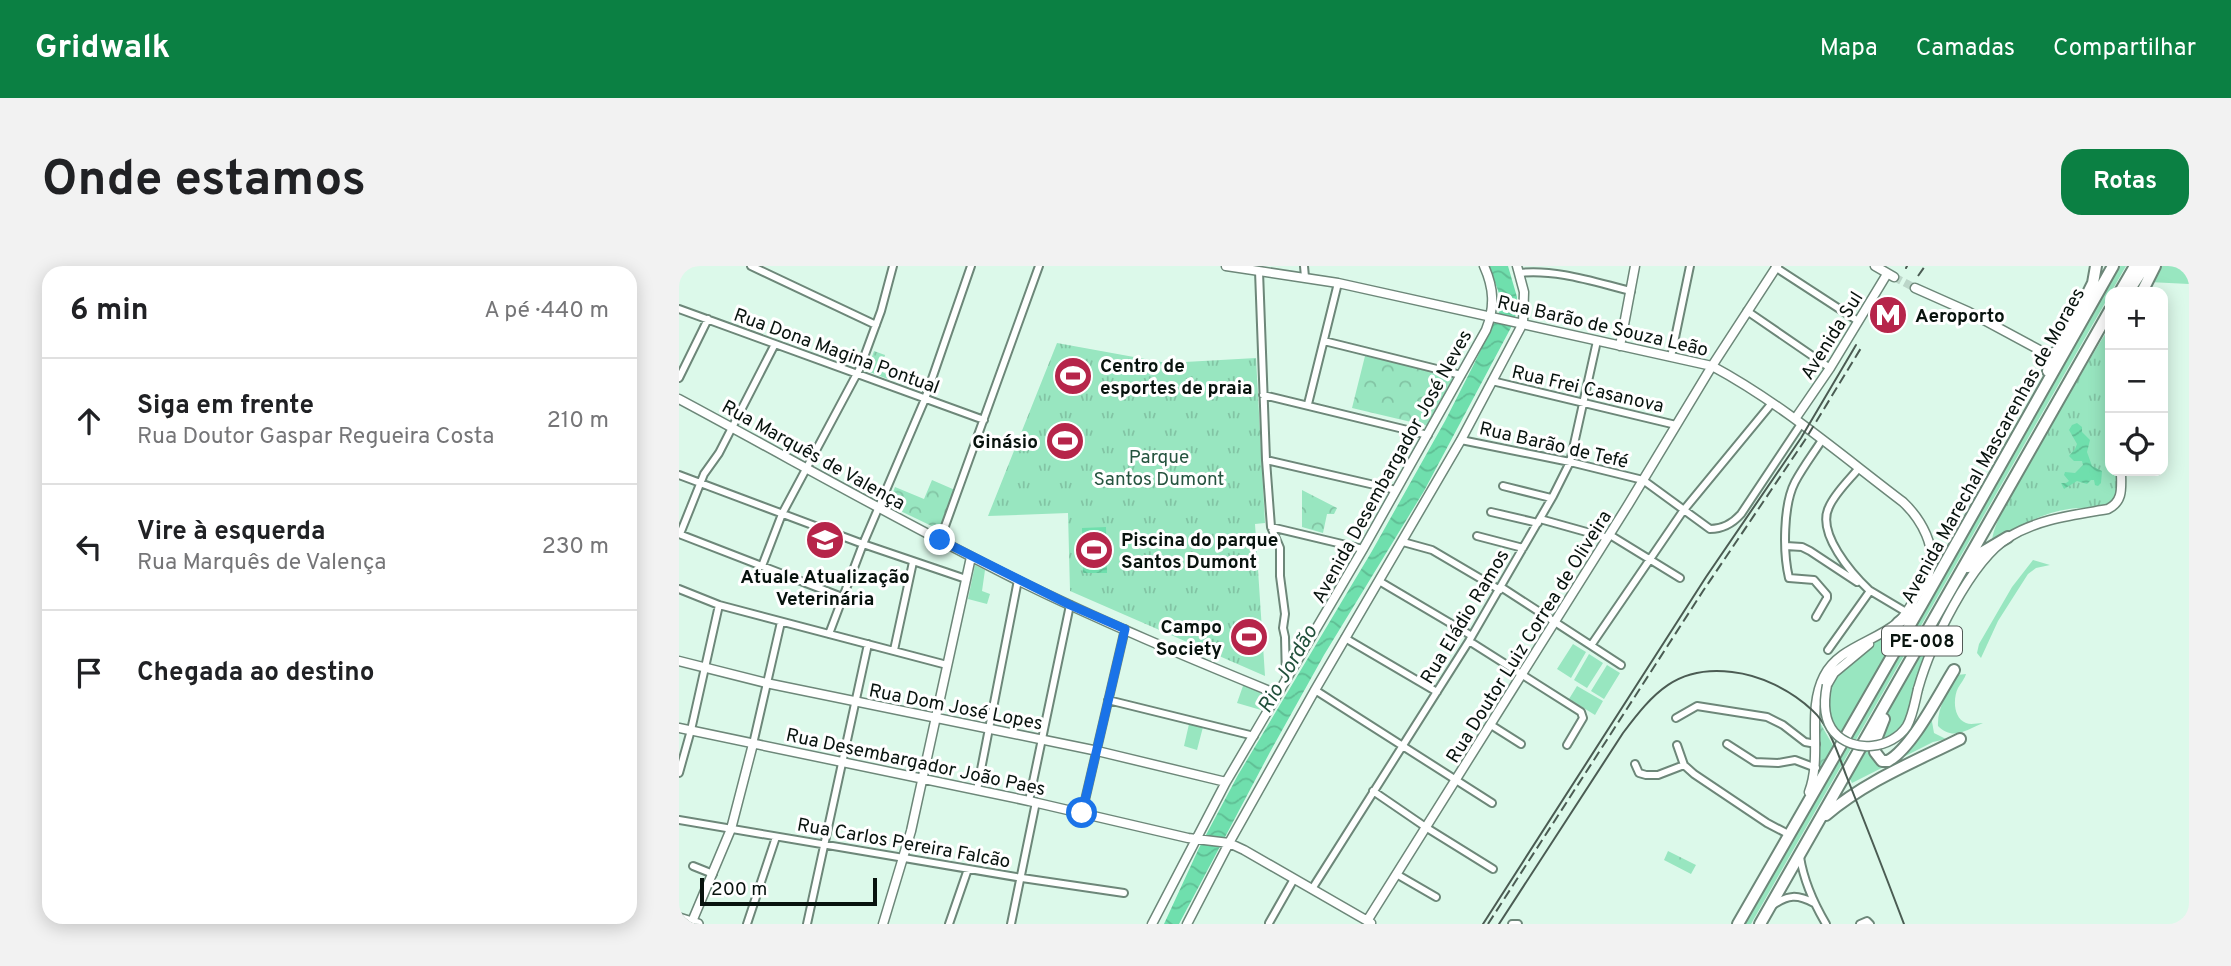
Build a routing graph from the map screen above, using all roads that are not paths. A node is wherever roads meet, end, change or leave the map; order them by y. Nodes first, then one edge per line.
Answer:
1 (751, 266) edge
2 (893, 266) edge
3 (971, 266) edge
4 (1039, 266) edge
5 (1226, 266) edge
6 (1304, 266) edge
7 (1484, 266) edge
8 (1635, 266) edge
9 (1690, 266) edge
10 (1775, 266) edge
11 (1875, 266) edge
12 (2093, 266) edge
13 (2113, 266) edge
14 (2135, 266) edge
15 (2145, 266) edge
16 (2155, 266) edge
17 (1243, 267) edge
18 (1518, 269) edge
19 (1259, 271) junction
20 (1891, 272) edge
21 (1305, 277) junction
22 (1338, 283) junction
23 (2123, 287) edge
24 (2134, 287) edge
25 (2144, 287) edge
26 (1915, 288) tunnel mouth
27 (1631, 291) junction
28 (2083, 303) joint
29 (679, 309) edge
30 (1747, 311) junction
31 (1493, 316) junction
32 (708, 319) junction
33 (2105, 319) edge
34 (1858, 321) junction
35 (1520, 322) junction
36 (876, 326) junction
37 (2105, 326) edge
38 (1324, 341) junction
39 (1597, 341) junction
40 (775, 344) junction
41 (1620, 346) junction
42 (2057, 351) junction
43 (1671, 357) junction
44 (2084, 358) junction
45 (1712, 366) junction
46 (1830, 368) junction
47 (857, 374) junction
48 (1461, 375) junction
49 (679, 378) edge
50 (1492, 382) junction
51 (1263, 395) junction
52 (679, 399) edge
53 (925, 399) junction
54 (2038, 401) junction
55 (1772, 402) junction
56 (1583, 403) junction
57 (1308, 404) junction
58 (984, 420) junction
59 (1798, 422) junction
60 (1676, 425) junction
61 (732, 427) junction
62 (1428, 435) junction
63 (1461, 440) junction
64 (1822, 440) junction
65 (1266, 460) junction
66 (1570, 462) junction
67 (806, 467) junction
68 (1859, 468) junction
69 (679, 475) edge
70 (2121, 476) edge
71 (1643, 480) junction
72 (701, 483) junction
73 (1503, 486) dead end
74 (1396, 490) junction
75 (1551, 498) junction
76 (879, 509) junction
77 (1683, 511) junction
78 (1491, 512) dead end
79 (782, 514) junction
80 (1539, 521) junction
81 (1271, 527) junction
82 (1708, 527) joint
83 (679, 534) edge
84 (1477, 536) dead end
85 (1609, 536) junction
86 (2008, 537) junction
87 (940, 540) junction
88 (1403, 542) junction
89 (863, 544) junction
90 (1786, 546) junction
91 (1523, 548) junction
92 (1363, 549) junction
93 (971, 556) junction
94 (1651, 559) junction
95 (913, 562) junction
96 (762, 566) junction
97 (966, 579) junction
98 (1680, 579) dead end
99 (1017, 580) junction
100 (1379, 582) junction
101 (1501, 588) junction
102 (679, 589) edge
103 (1870, 591) junction
104 (1948, 594) junction
105 (842, 597) junction
106 (1922, 604) junction
107 (719, 605) junction
108 (1070, 605) junction
109 (1906, 612) junction
110 (1816, 617) dead end
111 (1554, 621) junction
112 (781, 622) junction
113 (1898, 623) junction
114 (1125, 629) junction
115 (1882, 632) junction
116 (829, 634) junction
117 (1345, 638) junction
118 (1470, 639) junction
119 (868, 644) junction
120 (1592, 644) junction
121 (894, 650) junction
122 (1828, 650) dead end
123 (679, 661) edge
124 (947, 664) junction
125 (1621, 665) dead end
126 (704, 669) junction
127 (1954, 670) dead end
128 (1522, 674) junction
129 (1286, 680) junction
130 (766, 683) junction
131 (1896, 687) junction
132 (1315, 690) junction
133 (1437, 692) junction
134 (1277, 694) junction
135 (1108, 700) junction
136 (856, 702) junction
137 (936, 718) junction
138 (1676, 718) dead end
139 (1491, 725) junction
140 (679, 727) edge
141 (990, 728) junction
142 (691, 730) junction
143 (1254, 736) junction
144 (1041, 739) junction
145 (1960, 739) dead end
146 (753, 744) junction
147 (1402, 744) junction
148 (1521, 744) dead end
149 (1727, 744) dead end
150 (1816, 744) junction
151 (1567, 745) dead end
152 (1677, 745) dead end
153 (1097, 751) junction
154 (843, 761) junction
155 (1635, 764) dead end
156 (1684, 765) junction
157 (1816, 768) junction
158 (679, 773) edge
159 (922, 779) junction
160 (1456, 781) junction
161 (1226, 782) junction
162 (977, 790) junction
163 (1373, 791) junction
164 (1033, 801) junction
165 (1492, 803) dead end
166 (1082, 813) junction
167 (679, 820) edge
168 (1819, 821) junction
169 (1796, 824) junction
170 (1427, 828) junction
171 (731, 829) junction
172 (1790, 835) junction
173 (776, 836) junction
174 (1197, 840) junction
175 (1226, 843) junction
176 (824, 845) junction
177 (1800, 857) junction
178 (904, 858) junction
179 (693, 866) dead end
180 (968, 869) junction
181 (1493, 869) dead end
182 (713, 874) junction
183 (1398, 875) junction
184 (1021, 878) junction
185 (1294, 879) junction
186 (1312, 889) junction
187 (1124, 893) dead end
188 (1436, 897) dead end
189 (1814, 903) junction
190 (1771, 906) junction
191 (679, 918) edge
192 (694, 923) edge
193 (1269, 923) edge
194 (1370, 923) edge
195 (747, 924) edge
196 (807, 924) edge
197 (883, 924) edge
198 (949, 924) edge
199 (1011, 924) edge
200 (1151, 924) edge
201 (1187, 924) edge
202 (1512, 924) edge
203 (1518, 924) edge
204 (1738, 924) edge
205 (1760, 924) edge
206 (1826, 924) edge
207 (1860, 924) edge
208 (1870, 924) edge

1 - 36 street
2 - 36 street
3 - 53 street
4 - 58 street
5 - 17 street, Rua Barão de Souza Leão
6 - 21 street
7 - 31 street
8 - 27 street
9 - 43 street
10 - 30 street, Rua Doutor Luiz Correa de Oliveira
10 - 34 street
11 - 20 street
12 - 28 highway
13 - 54 highway, Avenida Marechal Mascarenhas de Moraes / PE-008
14 - 23 highway
15 - 24 highway
16 - 25 highway
17 - 19 street, Rua Barão de Souza Leão
18 - 27 street
18 - 35 street
19 - 21 street, Rua Barão de Souza Leão
19 - 51 street
20 - 34 street, Avenida Sul
21 - 22 street, Rua Barão de Souza Leão
22 - 31 street, Rua Barão de Souza Leão
22 - 38 street
26 - 42 street
27 - 41 street
28 - 42 street
29 - 32 street, Rua Dona Magina Pontual
30 - 45 street, Rua Doutor Luiz Correa de Oliveira
30 - 46 street
31 - 35 street, Rua Barão de Souza Leão
31 - 48 street, Avenida Desembargador José Neves
32 - 40 street, Rua Dona Magina Pontual
32 - 49 street
33 - 44 highway, Avenida Marechal Mascarenhas de Moraes / PE-008
34 - 46 street, Avenida Sul
35 - 39 street, Rua Barão de Souza Leão
35 - 50 street
36 - 47 street
37 - 44 highway
38 - 48 street
38 - 57 street
39 - 41 street, Rua Barão de Souza Leão
39 - 56 street, Rua Eládio Ramos
40 - 47 street, Rua Dona Magina Pontual
40 - 61 street
41 - 43 street, Rua Barão de Souza Leão
42 - 54 highway
43 - 45 street, Rua Barão de Souza Leão
44 - 104 highway, Avenida Marechal Mascarenhas de Moraes / PE-008
45 - 55 street, Rua Barão de Souza Leão
45 - 60 street, Rua Doutor Luiz Correa de Oliveira
46 - 59 street, Avenida Sul
47 - 53 street, Rua Dona Magina Pontual
47 - 67 street
48 - 62 street, Avenida Desembargador José Neves
50 - 56 street, Rua Frei Casanova
50 - 63 street
51 - 57 street
51 - 65 street
52 - 61 street, Rua Marquês de Valença
53 - 58 street, Rua Dona Magina Pontual
53 - 76 street
54 - 106 highway, Avenida Marechal Mascarenhas de Moraes / PE-008
55 - 59 street, Rua Barão de Souza Leão
55 - 77 street
56 - 60 street, Rua Frei Casanova
56 - 66 street, Rua Eládio Ramos
57 - 62 street
58 - 87 street
59 - 64 street, Rua Barão de Souza Leão
59 - 82 street, Avenida Sul
60 - 71 street, Rua Doutor Luiz Correa de Oliveira
61 - 67 street, Rua Marquês de Valença
61 - 72 street
62 - 74 street, Avenida Desembargador José Neves
63 - 66 street, Rua Barão de Tefé
63 - 88 street
64 - 68 street, Rua Barão de Souza Leão
64 - 90 street
65 - 74 street
65 - 81 street
66 - 71 street, Rua Barão de Tefé
66 - 75 street, Rua Eládio Ramos
67 - 76 street, Rua Marquês de Valença
67 - 79 street
68 - 103 street
68 - 109 street, Rua Barão de Souza Leão
69 - 72 street
70 - 86 street
71 - 77 street, Rua Barão de Tefé
71 - 85 street, Rua Doutor Luiz Correa de Oliveira
72 - 79 street
72 - 83 street
73 - 75 street
74 - 92 street, Avenida Desembargador José Neves
75 - 80 street, Rua Eládio Ramos
76 - 87 street, Rua Marquês de Valença
76 - 89 street
77 - 82 street, Rua Barão de Tefé
77 - 94 street
78 - 80 street
79 - 89 street
79 - 96 street
80 - 85 street
80 - 91 street, Rua Eládio Ramos
81 - 92 street
81 - 129 street
83 - 96 street
84 - 91 street
85 - 94 street
85 - 111 street, Rua Doutor Luiz Correa de Oliveira
86 - 104 highway
86 - 115 street, bridge
87 - 93 street, Rua Marquês de Valença
88 - 100 street
88 - 101 street
89 - 95 street
89 - 105 street
90 - 103 street
90 - 110 street
91 - 101 street, Rua Eládio Ramos
92 - 129 street, Avenida Desembargador José Neves
93 - 97 street
93 - 99 street, Rua Marquês de Valença
94 - 98 street
94 - 120 street
95 - 97 street
95 - 121 street
96 - 105 street
97 - 124 street
99 - 108 street, Rua Marquês de Valença
99 - 141 street
100 - 117 street
100 - 118 street
101 - 111 street
101 - 118 street, Rua Eládio Ramos
102 - 107 street
103 - 109 street
103 - 122 street
104 - 131 highway, Avenida Marechal Mascarenhas de Moraes / PE-008
105 - 116 street
106 - 113 highway
106 - 169 highway, Avenida Marechal Mascarenhas de Moraes / PE-008
107 - 112 street
107 - 126 street
108 - 114 street, Rua Marquês de Valença
108 - 144 street
109 - 113 street, Rua Barão de Souza Leão
111 - 120 street
111 - 128 street, Rua Doutor Luiz Correa de Oliveira
112 - 116 street
112 - 130 street
113 - 115 street, Rua Barão de Souza Leão
114 - 134 street, Rua Marquês de Valença
114 - 135 street
115 - 150 street, Avenida Marechal Mascarenhas de Moraes
116 - 119 street
117 - 132 street
117 - 133 street
118 - 128 street
118 - 133 street, Rua Eládio Ramos
119 - 121 street
119 - 136 street
120 - 125 street
121 - 124 street
123 - 126 street, Rua Dom José Lopes
124 - 137 street
126 - 130 street, Rua Dom José Lopes
126 - 142 street
127 - 131 highway
128 - 139 street, Rua Doutor Luiz Correa de Oliveira
128 - 151 street
129 - 134 street, Avenida Desembargador José Neves
130 - 136 street, Rua Dom José Lopes
130 - 146 street
131 - 168 highway, Avenida Marechal Mascarenhas de Moraes / PE-008
132 - 147 street
132 - 175 street
133 - 147 street, Rua Eládio Ramos
134 - 143 street, Avenida Desembargador José Neves
135 - 143 street
135 - 153 street
136 - 137 street, Rua Dom José Lopes
136 - 154 street
137 - 141 street, Rua Dom José Lopes
137 - 159 street
138 - 150 street
139 - 148 street
139 - 160 street, Rua Doutor Luiz Correa de Oliveira
140 - 142 street, Rua Desembargador João Paes
141 - 144 street, Rua Dom José Lopes
141 - 162 street
142 - 146 street, Rua Desembargador João Paes
142 - 158 street
143 - 161 street, Avenida Desembargador José Neves
144 - 153 street, Rua Dom José Lopes
144 - 164 street
145 - 168 highway
146 - 154 street, Rua Desembargador João Paes
146 - 171 street
147 - 160 street
147 - 163 street, Rua Eládio Ramos
149 - 157 street
150 - 157 street, Avenida Marechal Mascarenhas de Moraes
152 - 156 street
153 - 161 street, Rua Dom José Lopes
153 - 166 street
154 - 159 street, Rua Desembargador João Paes
154 - 176 street
155 - 156 street
156 - 172 street
157 - 169 street, Avenida Marechal Mascarenhas de Moraes
159 - 162 street, Rua Desembargador João Paes
159 - 178 street
160 - 165 street
160 - 170 street, Rua Doutor Luiz Correa de Oliveira
161 - 174 street, Avenida Desembargador José Neves
162 - 164 street, Rua Desembargador João Paes
163 - 170 street
163 - 186 street, Rua Eládio Ramos
164 - 166 street, Rua Desembargador João Paes
164 - 184 street
166 - 174 street, Rua Desembargador João Paes
167 - 171 street, Rua Carlos Pereira Falcão
168 - 177 highway, Avenida Marechal Mascarenhas de Moraes / PE-008
169 - 172 highway, Avenida Marechal Mascarenhas de Moraes / PE-008
170 - 181 street
170 - 183 street, Rua Doutor Luiz Correa de Oliveira
171 - 173 street, Rua Carlos Pereira Falcão
171 - 182 street
172 - 204 highway, Avenida Marechal Mascarenhas de Moraes / PE-008
173 - 176 street, Rua Carlos Pereira Falcão
173 - 195 street
174 - 175 street, Rua Desembargador João Paes
174 - 200 street, Avenida Desembargador José Neves
175 - 185 street, Rua Desembargador João Paes
175 - 201 street
176 - 178 street, Rua Carlos Pereira Falcão
176 - 196 street
177 - 189 street
177 - 190 highway, Avenida Marechal Mascarenhas de Moraes / PE-008
178 - 180 street, Rua Carlos Pereira Falcão
178 - 197 street
179 - 182 street
180 - 184 street, Rua Carlos Pereira Falcão
180 - 198 street
182 - 192 street
183 - 188 street
183 - 194 street, Rua Doutor Luiz Correa de Oliveira
184 - 187 street, Rua Carlos Pereira Falcão
184 - 199 street
185 - 186 street, Rua Desembargador João Paes
185 - 193 street
186 - 194 street, Rua Desembargador João Paes
189 - 190 street
189 - 206 street
190 - 205 highway, Avenida Marechal Mascarenhas de Moraes / PE-008
191 - 192 main road
202 - 203 street
207 - 208 street

